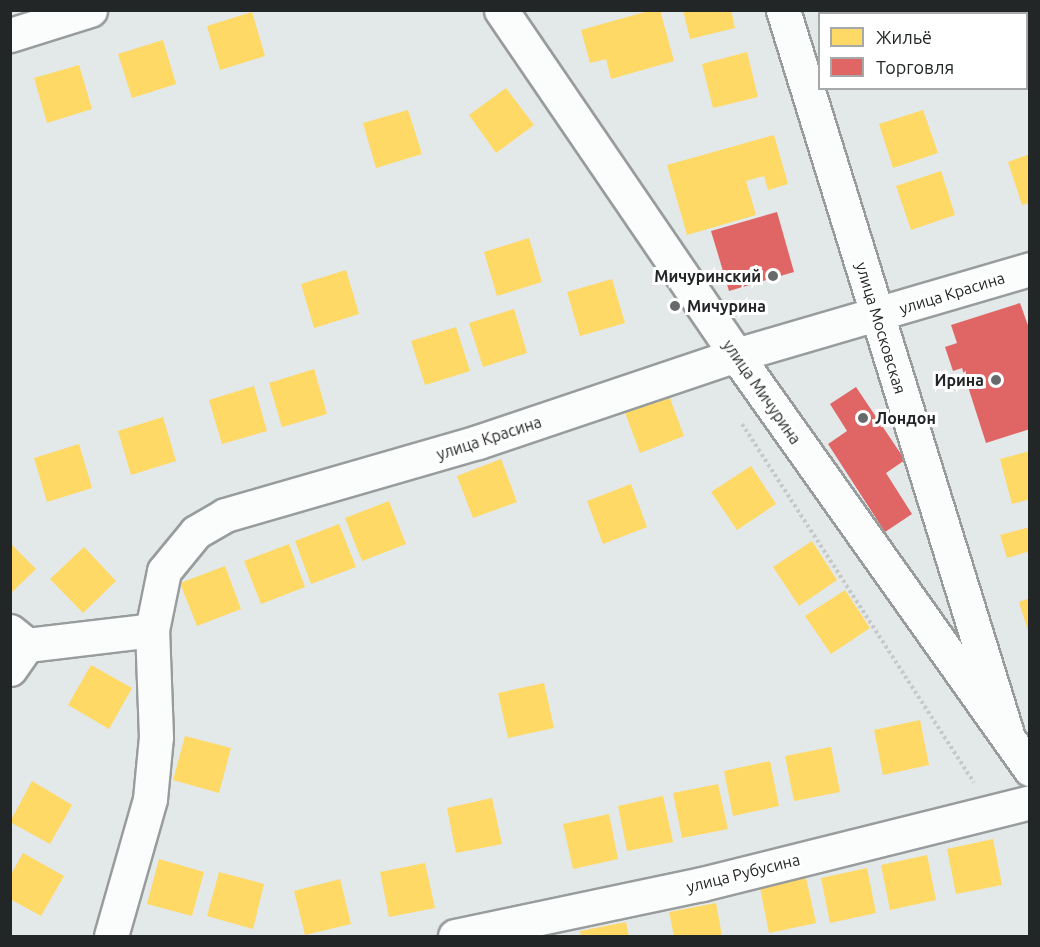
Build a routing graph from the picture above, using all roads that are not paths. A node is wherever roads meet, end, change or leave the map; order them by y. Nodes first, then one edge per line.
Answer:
1 (90, 10) edge
2 (501, 10) edge
3 (783, 10) edge
4 (10, 35) edge
5 (1029, 269) edge
6 (878, 316) junction
7 (736, 355) junction
8 (152, 630) junction
9 (16, 648) edge
10 (1020, 759) edge
11 (1029, 802) edge
12 (115, 936) edge
13 (455, 936) edge

1 - 4 street
2 - 7 street, улица Мичурина
3 - 6 street, улица Московская
5 - 6 street, улица Красина
6 - 7 street, улица Красина
6 - 10 street, улица Московская
7 - 8 street, улица Красина
7 - 10 street, улица Мичурина
8 - 9 street
8 - 12 street, улица Красина
11 - 13 street, улица Рубусина

